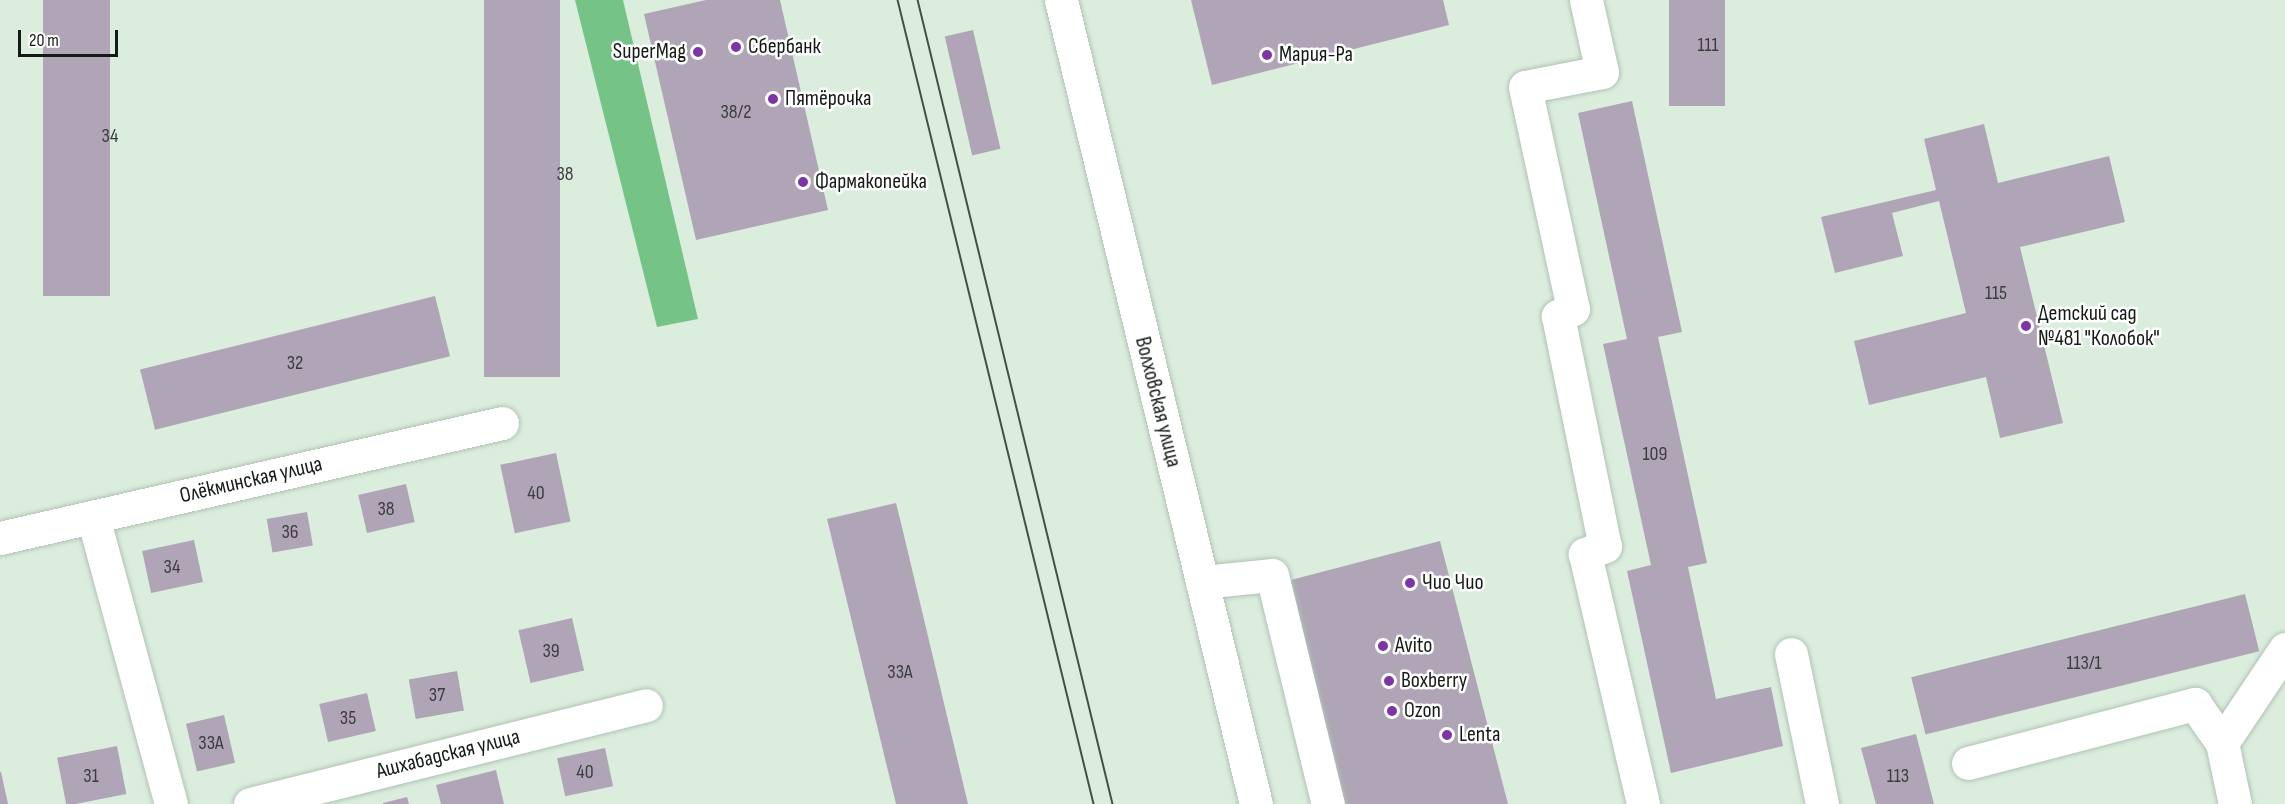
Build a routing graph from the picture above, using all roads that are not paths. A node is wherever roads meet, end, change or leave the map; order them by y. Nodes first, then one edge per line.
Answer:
1 (1061, 0) edge
2 (1586, 0) edge
3 (502, 423) dead end
4 (93, 517) junction
5 (0, 538) edge
6 (1202, 582) junction
7 (2285, 649) edge
8 (1791, 654) dead end
9 (646, 705) dead end
10 (2222, 743) junction
11 (1968, 763) dead end
12 (171, 804) edge
13 (249, 804) edge
14 (1256, 804) edge
15 (1328, 804) edge
16 (1643, 804) edge
17 (1822, 804) edge
18 (2235, 804) edge

1 - 6 street, Волховская улица
2 - 16 street
3 - 4 street, Олёкминская улица
4 - 5 street, Олёкминская улица
4 - 12 street
6 - 14 street, Волховская улица
6 - 15 street
7 - 10 street
8 - 17 street
9 - 13 street, Ашхабадская улица
10 - 11 street
10 - 18 street

